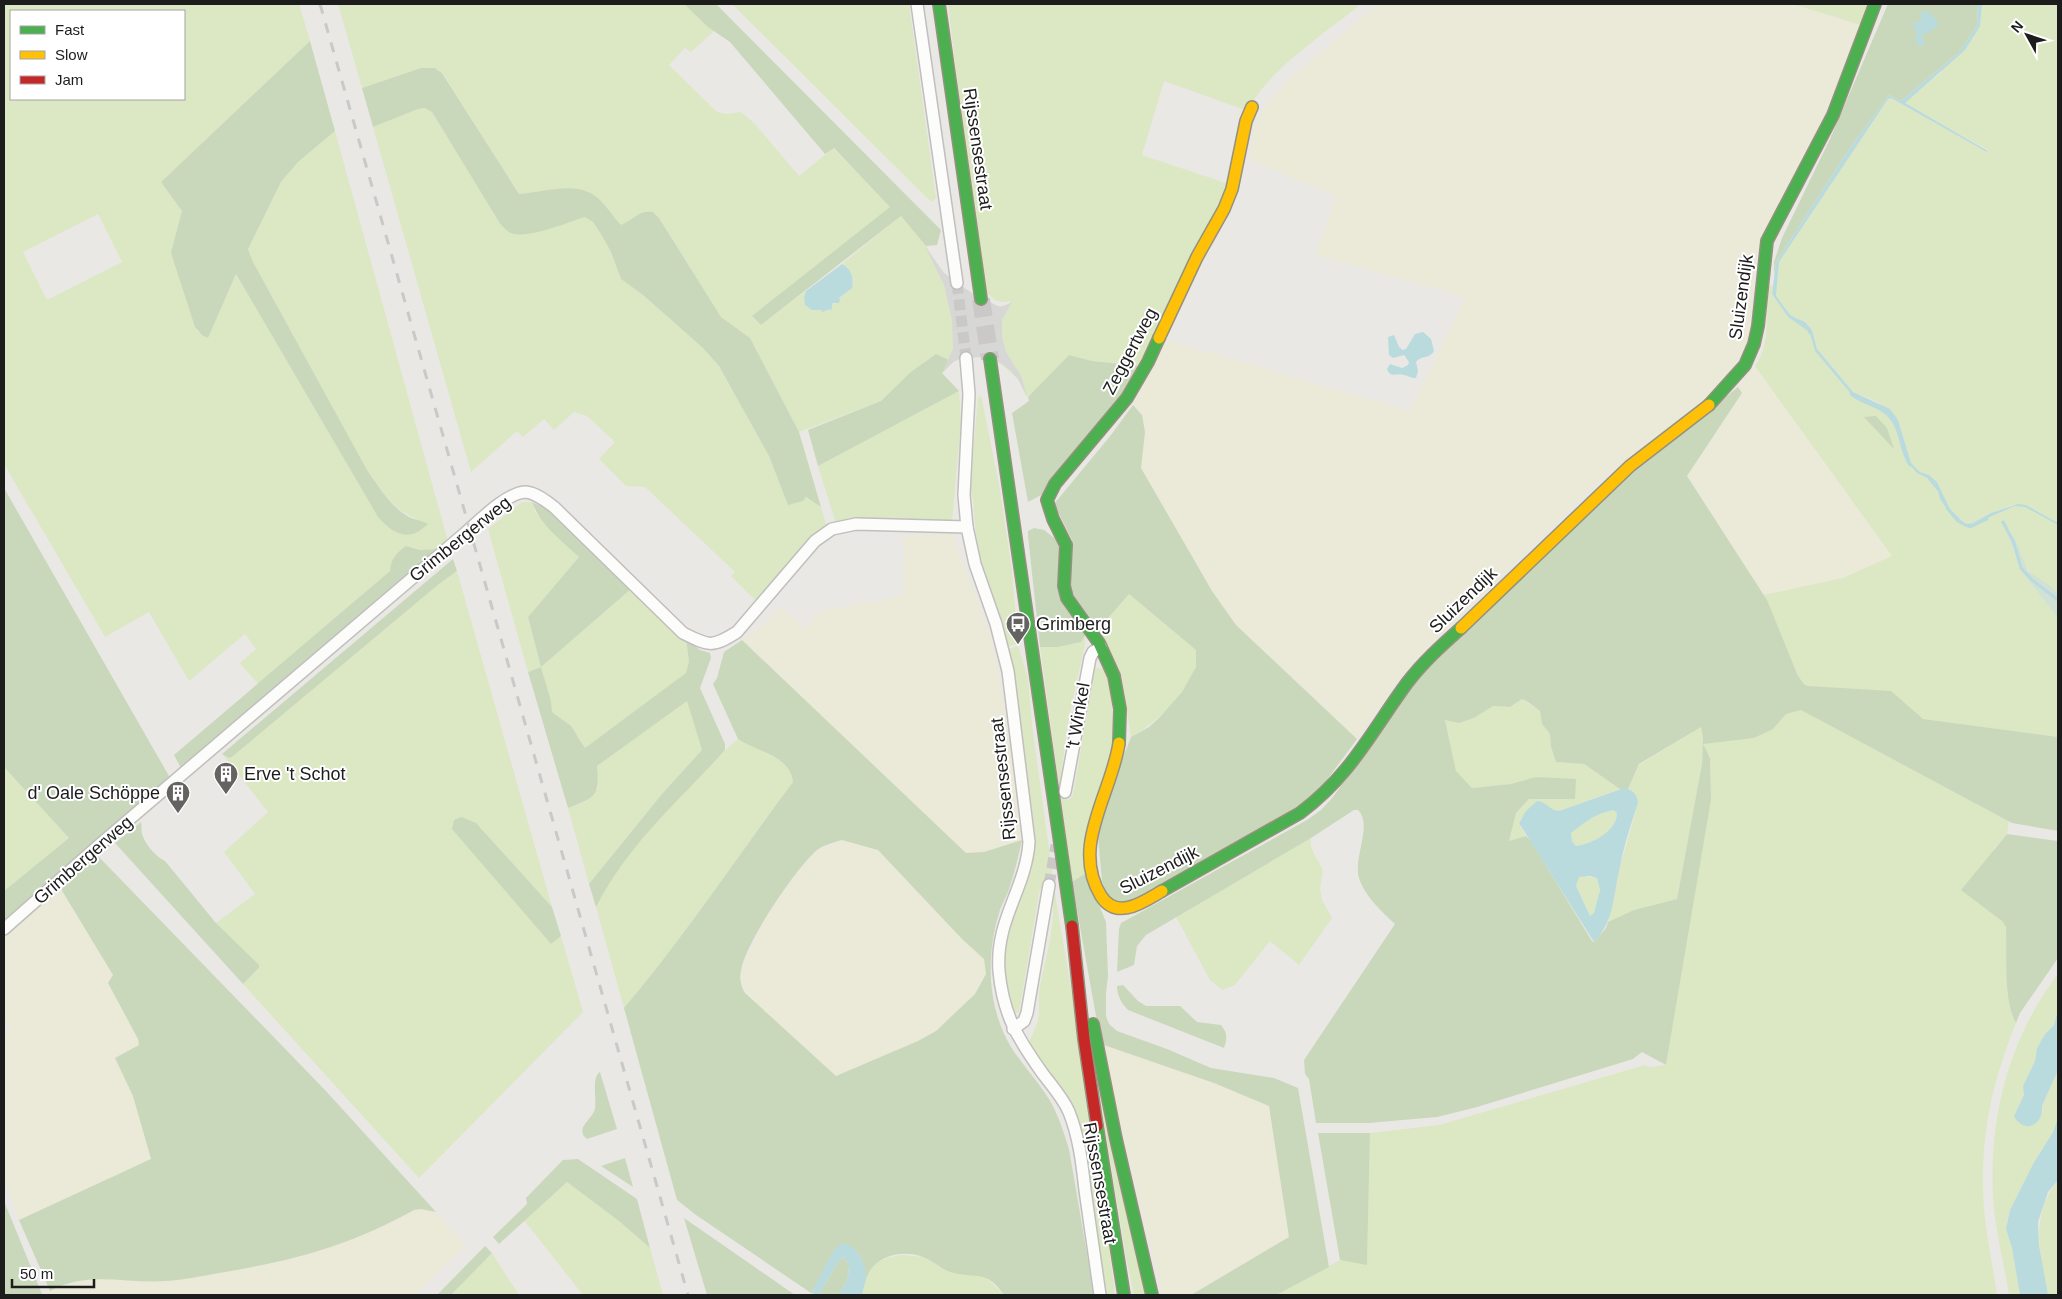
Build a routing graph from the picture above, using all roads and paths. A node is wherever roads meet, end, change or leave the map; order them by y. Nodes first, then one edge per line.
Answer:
1 (917, 4) edge
2 (939, 4) edge
3 (1876, 4) edge
4 (1252, 107) dead end
5 (957, 283) tunnel mouth
6 (981, 299) tunnel mouth
7 (966, 358) tunnel mouth
8 (990, 359) tunnel mouth
9 (967, 527) junction
10 (1101, 646) junction
11 (1065, 792) dead end
12 (1049, 885) tunnel mouth
13 (4, 929) edge
14 (1076, 953) junction
15 (1013, 1028) junction
16 (1100, 1295) edge
17 (1124, 1295) edge
18 (1152, 1295) edge

1 - 5 street
2 - 6 street, Rijssensestraat
3 - 10 street, Sluizendijk
4 - 10 street, Zeggertweg
7 - 9 street, Rijssensestraat
8 - 14 street, Rijssensestraat
9 - 13 street, Grimbergerweg
9 - 15 street, Rijssensestraat
10 - 11 street, 't Winkel
12 - 15 street
14 - 17 street, Rijssensestraat
14 - 18 street, Rijssensestraat
15 - 16 street, Rijssensestraat

